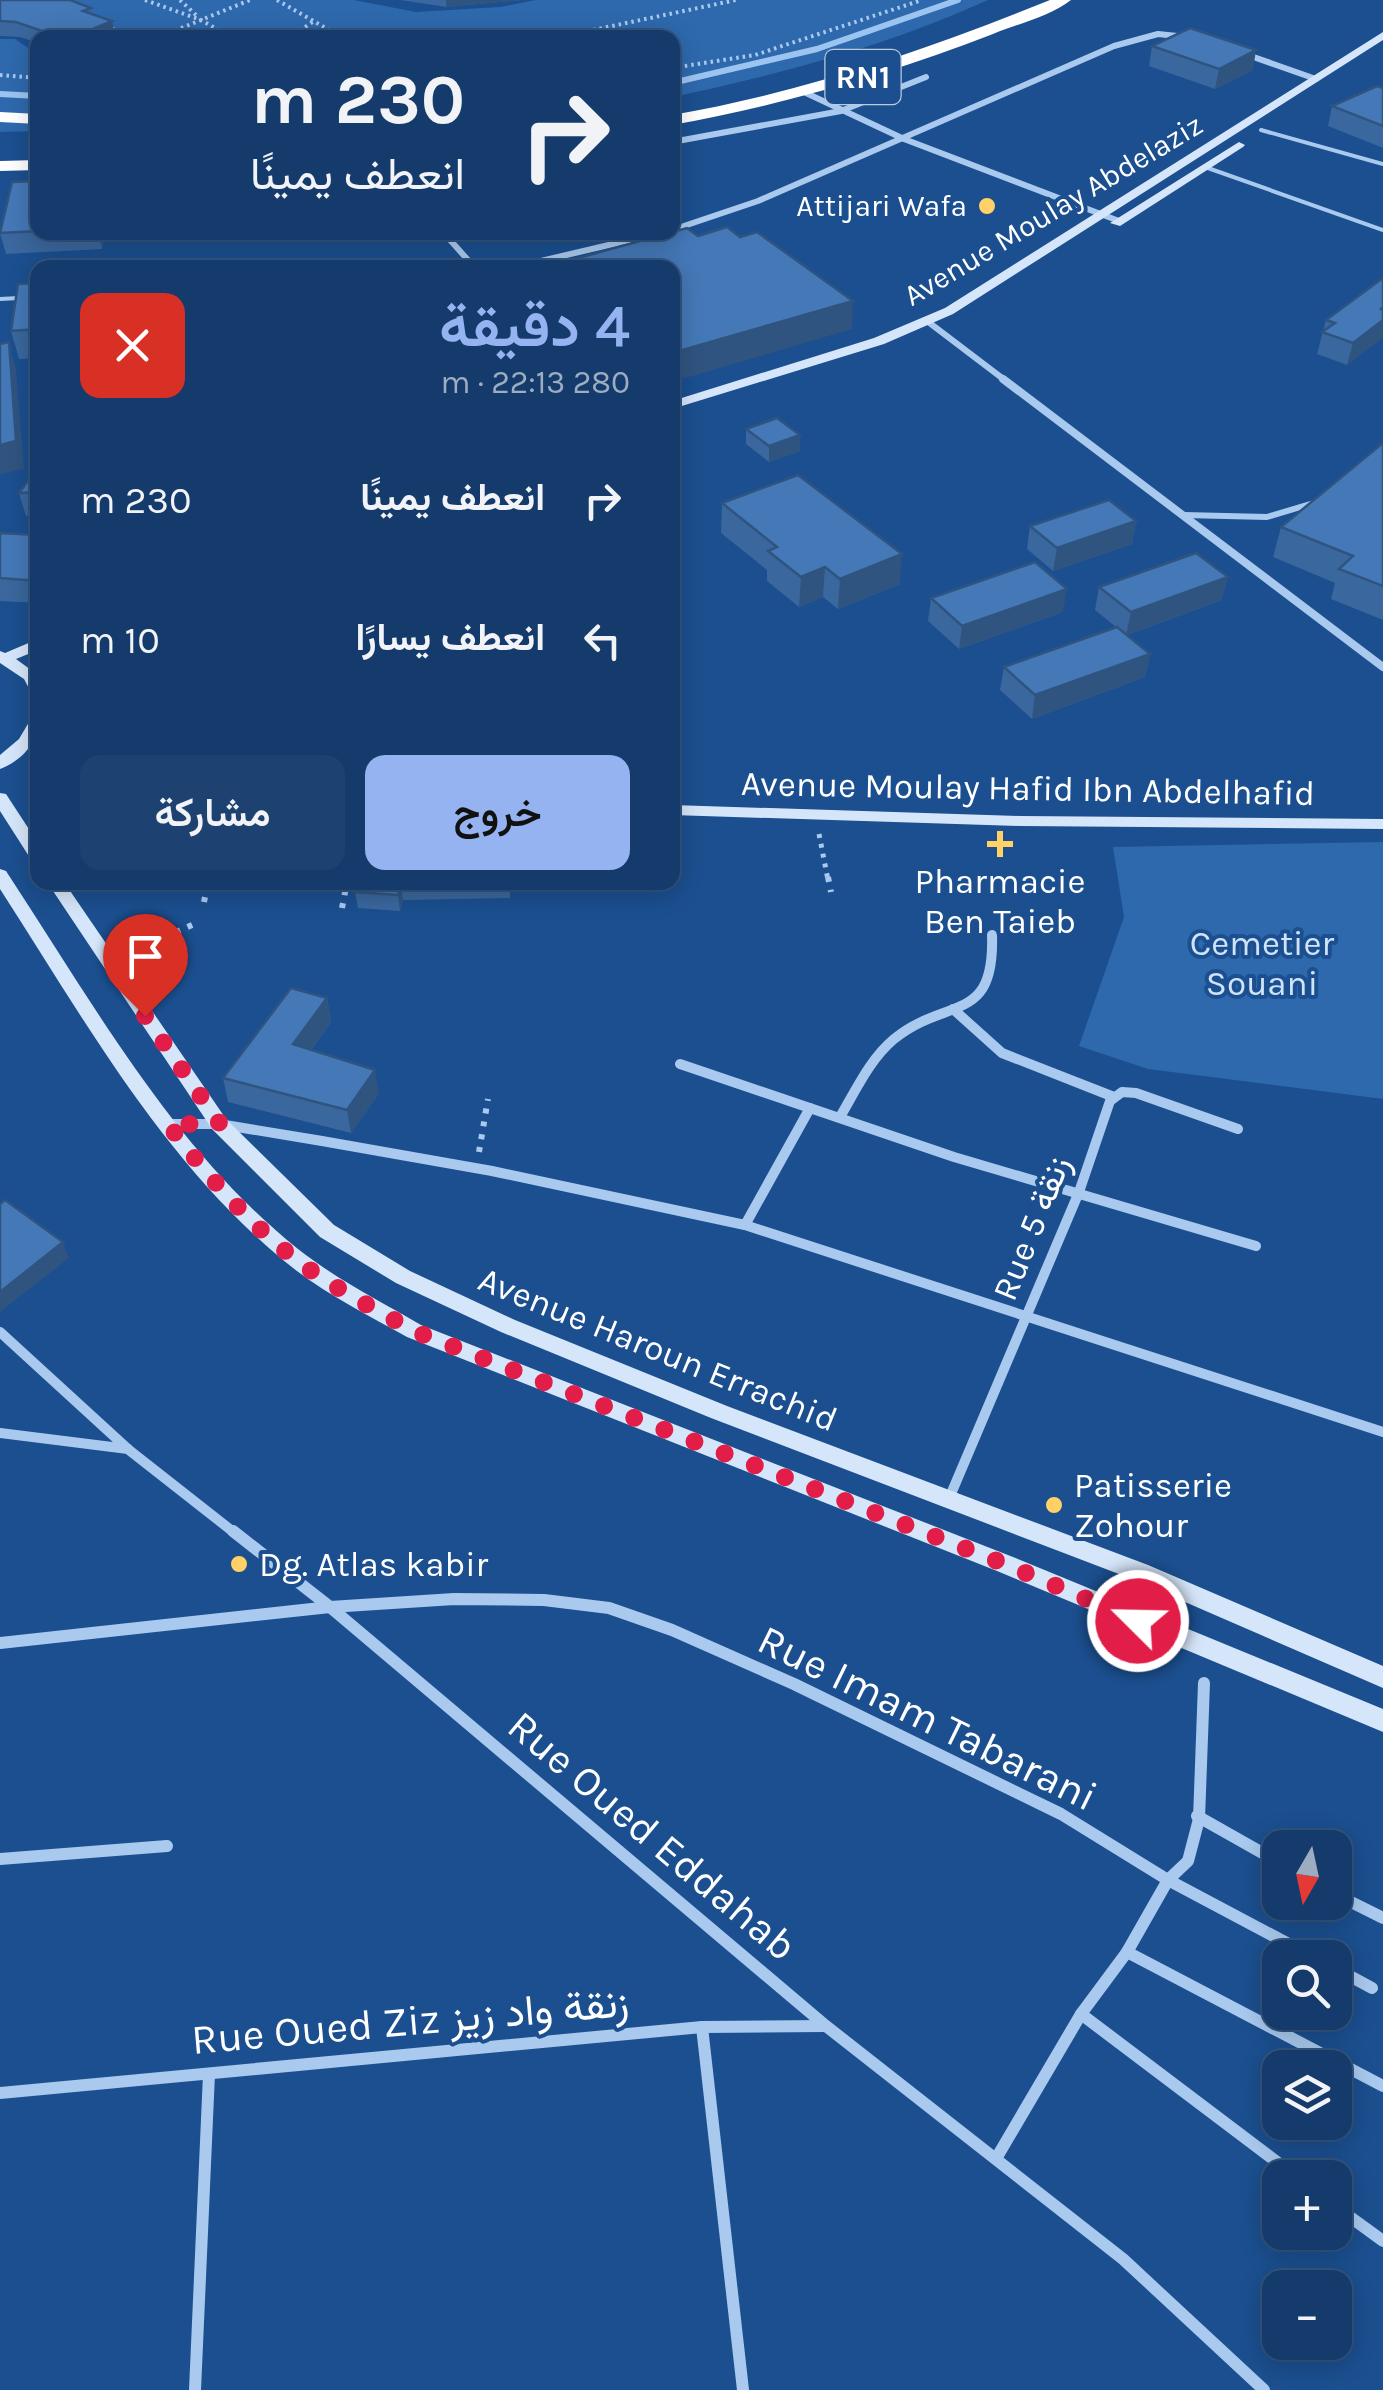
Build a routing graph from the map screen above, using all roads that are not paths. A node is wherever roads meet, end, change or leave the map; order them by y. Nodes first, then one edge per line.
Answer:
1 (1026, 0) edge
2 (1063, 0) edge
3 (1383, 34) edge
4 (1192, 38) edge
5 (1383, 48) edge
6 (1236, 52) edge
7 (926, 76) dead end
8 (1316, 78) junction
9 (806, 93) junction
10 (680, 108) edge
11 (841, 111) junction
12 (0, 117) edge
13 (680, 118) edge
14 (30, 119) edge
15 (1262, 130) junction
16 (30, 135) edge
17 (0, 136) edge
18 (904, 139) junction
19 (680, 141) edge
20 (30, 146) edge
21 (0, 148) edge
22 (30, 155) edge
23 (0, 156) edge
24 (30, 164) edge
25 (1383, 164) edge
26 (0, 166) edge
27 (1205, 167) junction
28 (1102, 216) junction
29 (1119, 222) junction
30 (680, 227) edge
31 (1383, 230) edge
32 (450, 240) edge
33 (630, 240) edge
34 (468, 260) edge
35 (545, 260) edge
36 (1004, 279) junction
37 (1018, 283) junction
38 (30, 297) edge
39 (0, 299) edge
40 (932, 325) junction
41 (680, 403) edge
42 (680, 415) edge
43 (1318, 502) edge
44 (1184, 515) junction
45 (30, 647) edge
46 (3, 657) edge
47 (1383, 667) edge
48 (30, 676) edge
49 (30, 745) edge
50 (0, 764) edge
51 (0, 798) edge
52 (680, 810) edge
53 (1383, 824) edge
54 (30, 845) edge
55 (0, 875) edge
56 (60, 890) edge
57 (992, 935) dead end
58 (953, 1009) junction
59 (680, 1064) dead end
60 (1114, 1097) junction
61 (810, 1108) junction
62 (840, 1117) junction
63 (168, 1124) junction
64 (220, 1124) junction
65 (1238, 1129) dead end
66 (1079, 1192) junction
67 (744, 1225) junction
68 (1256, 1246) dead end
69 (1025, 1316) junction
70 (0, 1332) edge
71 (1383, 1432) edge
72 (0, 1433) edge
73 (129, 1450) junction
74 (948, 1500) junction
75 (330, 1607) junction
76 (0, 1643) edge
77 (1383, 1676) edge
78 (1204, 1683) dead end
79 (1383, 1721) edge
80 (1197, 1816) junction
81 (167, 1846) dead end
82 (1262, 1853) edge
83 (0, 1859) edge
84 (1168, 1880) junction
85 (1352, 1902) edge
86 (1383, 1918) edge
87 (1281, 1940) edge
88 (1126, 1952) junction
89 (1352, 1977) edge
90 (1372, 1988) dead end
91 (1081, 2014) junction
92 (702, 2026) junction
93 (826, 2026) junction
94 (208, 2074) junction
95 (1383, 2086) edge
96 (0, 2093) edge
97 (997, 2157) junction
98 (1274, 2160) edge
99 (1352, 2218) edge
100 (1383, 2241) edge
101 (195, 2390) edge
102 (742, 2390) edge
103 (1264, 2390) edge

1 - 10 highway, RN1
2 - 9 highway, RN1
3 - 8 main road, Avenue Moulay Abdelaziz
4 - 18 street
5 - 15 main road, Avenue Moulay Abdelaziz
6 - 8 street
7 - 11 street
8 - 28 main road, Avenue Moulay Abdelaziz
9 - 11 street
9 - 13 highway, RN1
11 - 18 street
11 - 19 street
12 - 14 highway
15 - 25 lane
15 - 27 main road, Avenue Moulay Abdelaziz
16 - 17 highway
18 - 28 street
18 - 30 street
20 - 21 highway
22 - 23 highway
24 - 26 highway
27 - 29 main road, Avenue Moulay Abdelaziz
27 - 31 lane
28 - 29 street
28 - 36 main road, Avenue Moulay Abdelaziz
29 - 37 main road, Avenue Moulay Abdelaziz
32 - 34 street
33 - 35 street
36 - 37 main road
36 - 40 main road, Avenue Moulay Abdelaziz
37 - 40 main road, Avenue Moulay Abdelaziz
38 - 39 lane
40 - 41 main road, Avenue Moulay Abdelaziz
40 - 42 main road, Avenue Moulay Abdelaziz
40 - 44 street
43 - 44 lane
44 - 47 street
45 - 46 main road
46 - 48 main road
49 - 50 main road
51 - 54 main road
52 - 53 main road, Avenue Moulay Hafid Ibn Abdelhafid
55 - 63 main road, Avenue Haroun Errachid
56 - 64 main road, Avenue Haroun Errachid
57 - 58 street
58 - 60 street
58 - 62 street
59 - 61 street
60 - 65 street
60 - 66 street, Rue 5 زنقة
61 - 62 street
61 - 67 street
62 - 66 street
63 - 64 street
63 - 79 main road, Avenue Haroun Errachid
64 - 67 street
64 - 74 main road, Avenue Haroun Errachid
66 - 68 street
66 - 69 street, Rue 5 زنقة
67 - 69 street
69 - 71 street
69 - 74 street, Rue 5 زنقة
70 - 73 street, Rue Oued Eddahab
72 - 73 street
73 - 75 street, Rue Oued Eddahab
74 - 77 main road, Avenue Haroun Errachid
75 - 76 street, Rue Imam Tabarani
75 - 84 street, Rue Imam Tabarani
75 - 93 street, Rue Oued Eddahab
78 - 80 street
80 - 82 street
80 - 84 street
81 - 83 street
84 - 87 street, Rue Imam Tabarani
84 - 88 street
85 - 86 street
88 - 91 street
88 - 95 street
89 - 90 street
91 - 97 street
91 - 98 street
92 - 93 street, Rue Oued Ziz زنقة واد زيز
92 - 94 street, Rue Oued Ziz زنقة واد زيز
92 - 102 street
93 - 97 street, Rue Oued Eddahab
94 - 96 street, Rue Oued Ziz زنقة واد زيز
94 - 101 street
97 - 103 street, Rue Oued Eddahab
99 - 100 street

